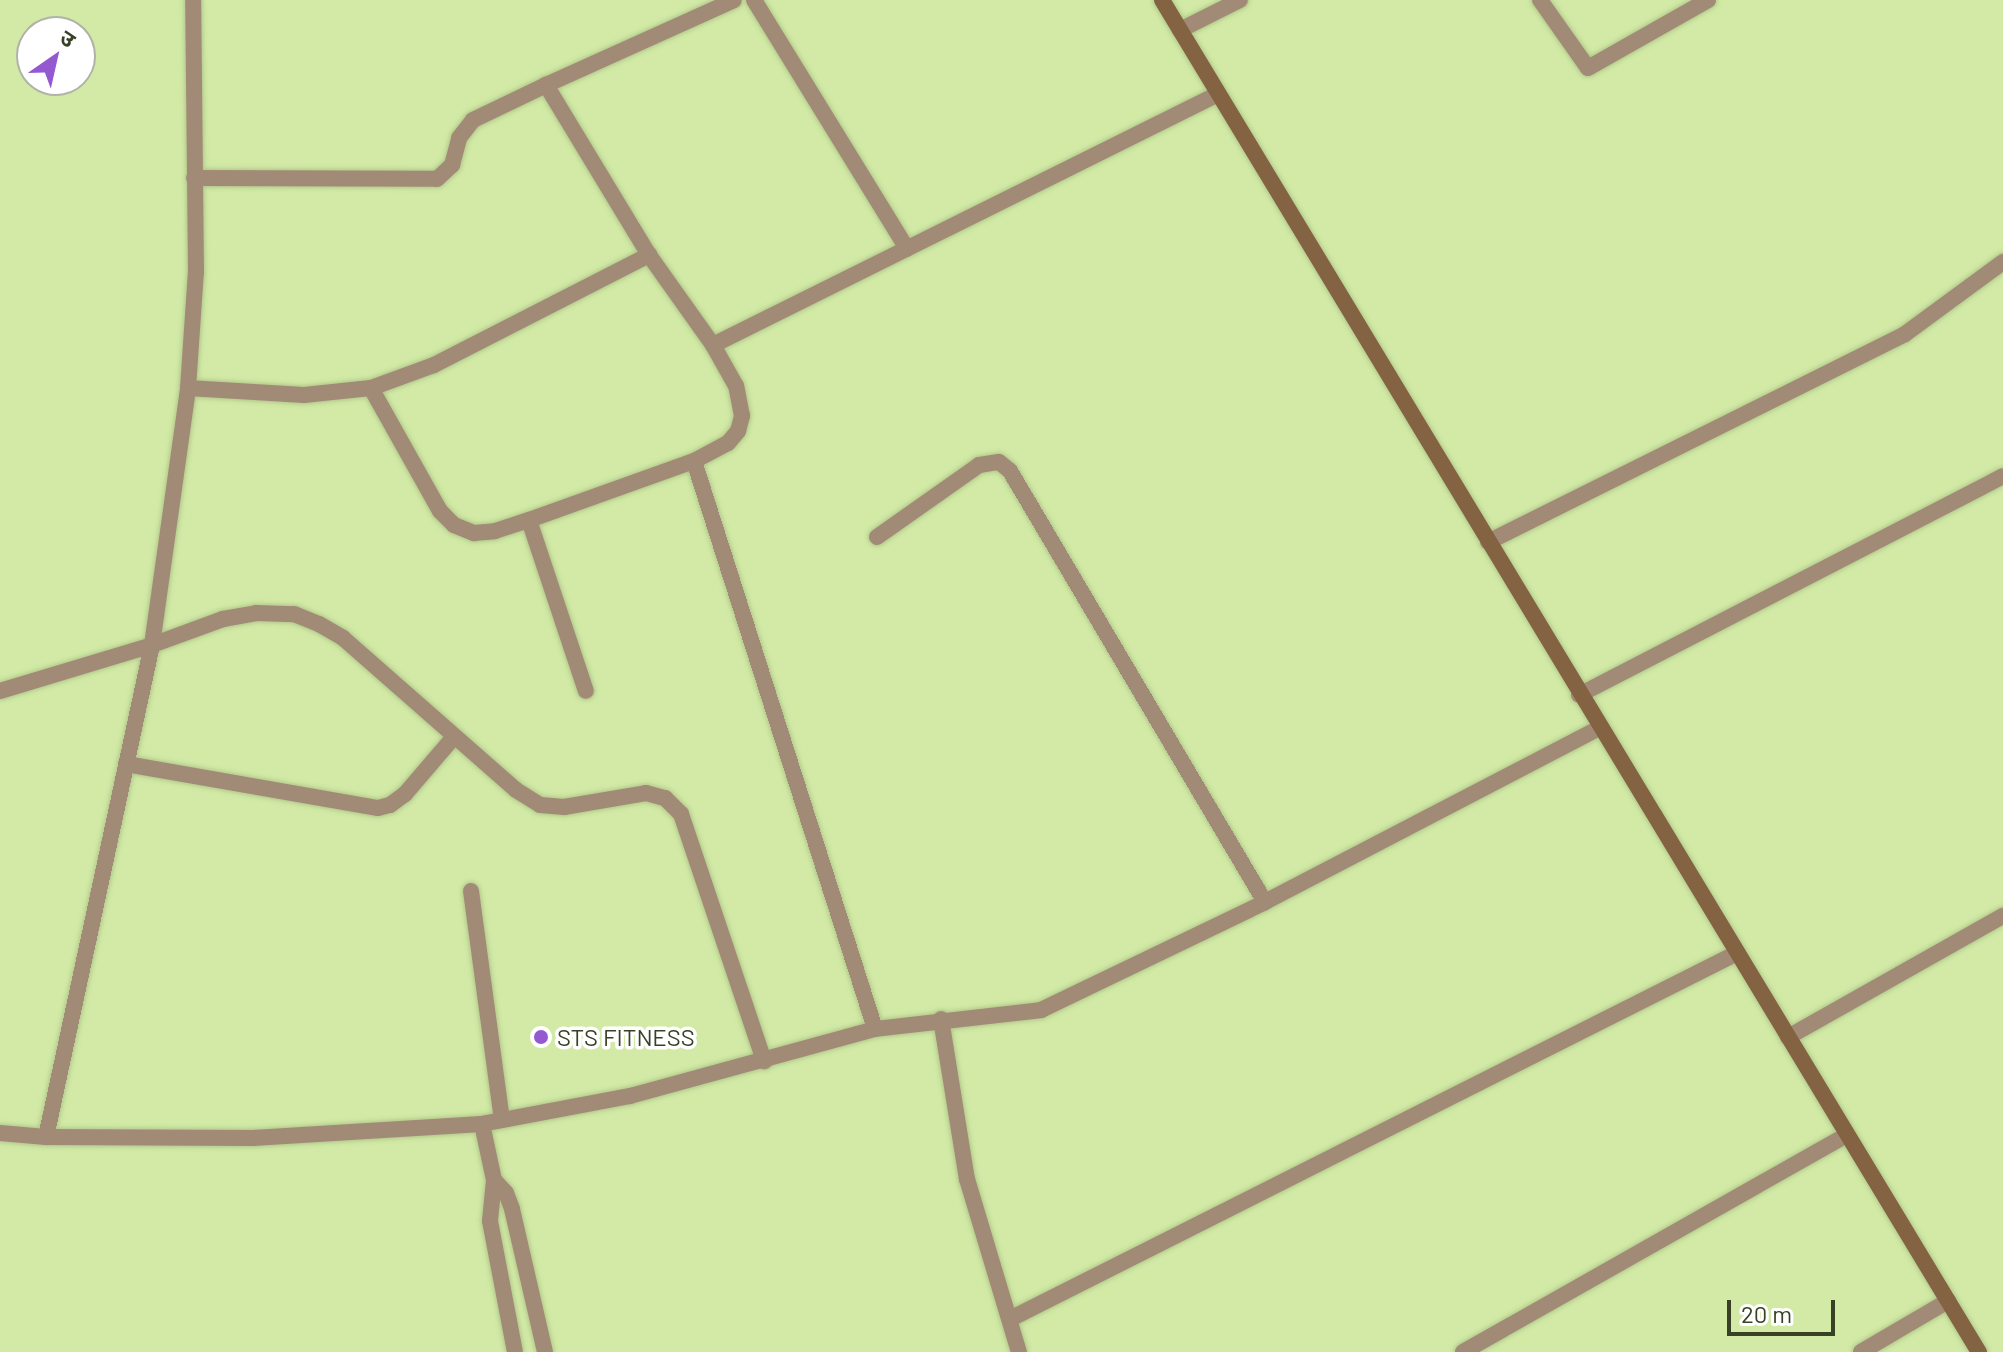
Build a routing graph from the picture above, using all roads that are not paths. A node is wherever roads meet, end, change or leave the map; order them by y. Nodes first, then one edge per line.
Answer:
1 (193, 0) edge
2 (734, 0) edge
3 (754, 0) edge
4 (1162, 0) edge
5 (1240, 0) edge
6 (1540, 0) edge
7 (1708, 0) edge
8 (714, 4) edge
9 (1180, 30) junction
10 (546, 85) junction
11 (1218, 94) junction
12 (194, 178) junction
13 (907, 249) junction
14 (649, 255) junction
15 (2003, 262) edge
16 (713, 345) junction
17 (188, 388) junction
18 (371, 388) junction
19 (694, 461) junction
20 (2003, 476) edge
21 (529, 520) junction
22 (877, 537) dead end
23 (1488, 542) junction
24 (152, 645) junction
25 (0, 691) edge
26 (586, 691) dead end
27 (1579, 695) junction
28 (1599, 728) junction
29 (453, 738) junction
30 (126, 764) junction
31 (471, 891) dead end
32 (1265, 902) junction
33 (2003, 916) edge
34 (1737, 953) junction
35 (941, 1019) junction
36 (875, 1029) junction
37 (1788, 1037) junction
38 (764, 1061) junction
39 (502, 1120) junction
40 (482, 1124) junction
41 (0, 1133) edge
42 (1847, 1135) junction
43 (46, 1137) junction
44 (494, 1180) junction
45 (1948, 1301) junction
46 (1010, 1319) junction
47 (1486, 1346) edge
48 (515, 1352) edge
49 (545, 1352) edge
50 (1019, 1352) edge
51 (1463, 1352) edge
52 (1861, 1352) edge
53 (1979, 1352) edge

1 - 12 street
2 - 8 street
3 - 13 street
4 - 9 main road
5 - 9 street
6 - 7 street
8 - 10 street
9 - 11 main road
10 - 12 street
10 - 14 street
11 - 13 street
11 - 23 main road
12 - 17 street
13 - 16 street
14 - 16 street
14 - 18 street
15 - 23 street
16 - 19 street
17 - 18 street
17 - 24 street
18 - 21 street
19 - 21 street
19 - 36 street
20 - 27 street
21 - 26 street
22 - 32 street
23 - 27 main road
24 - 25 street
24 - 29 street
24 - 30 street
27 - 28 main road
28 - 32 street
28 - 34 main road
29 - 30 street
29 - 38 street
30 - 43 street
31 - 39 street
32 - 35 street
33 - 37 street
34 - 37 main road
34 - 46 street
35 - 36 street
35 - 46 street
36 - 38 street
37 - 42 main road
38 - 39 street
39 - 40 street
40 - 43 street
40 - 44 street
41 - 43 street
42 - 45 main road
42 - 47 street
44 - 48 street
44 - 49 street
45 - 52 street
45 - 53 main road
46 - 50 street
47 - 51 street

